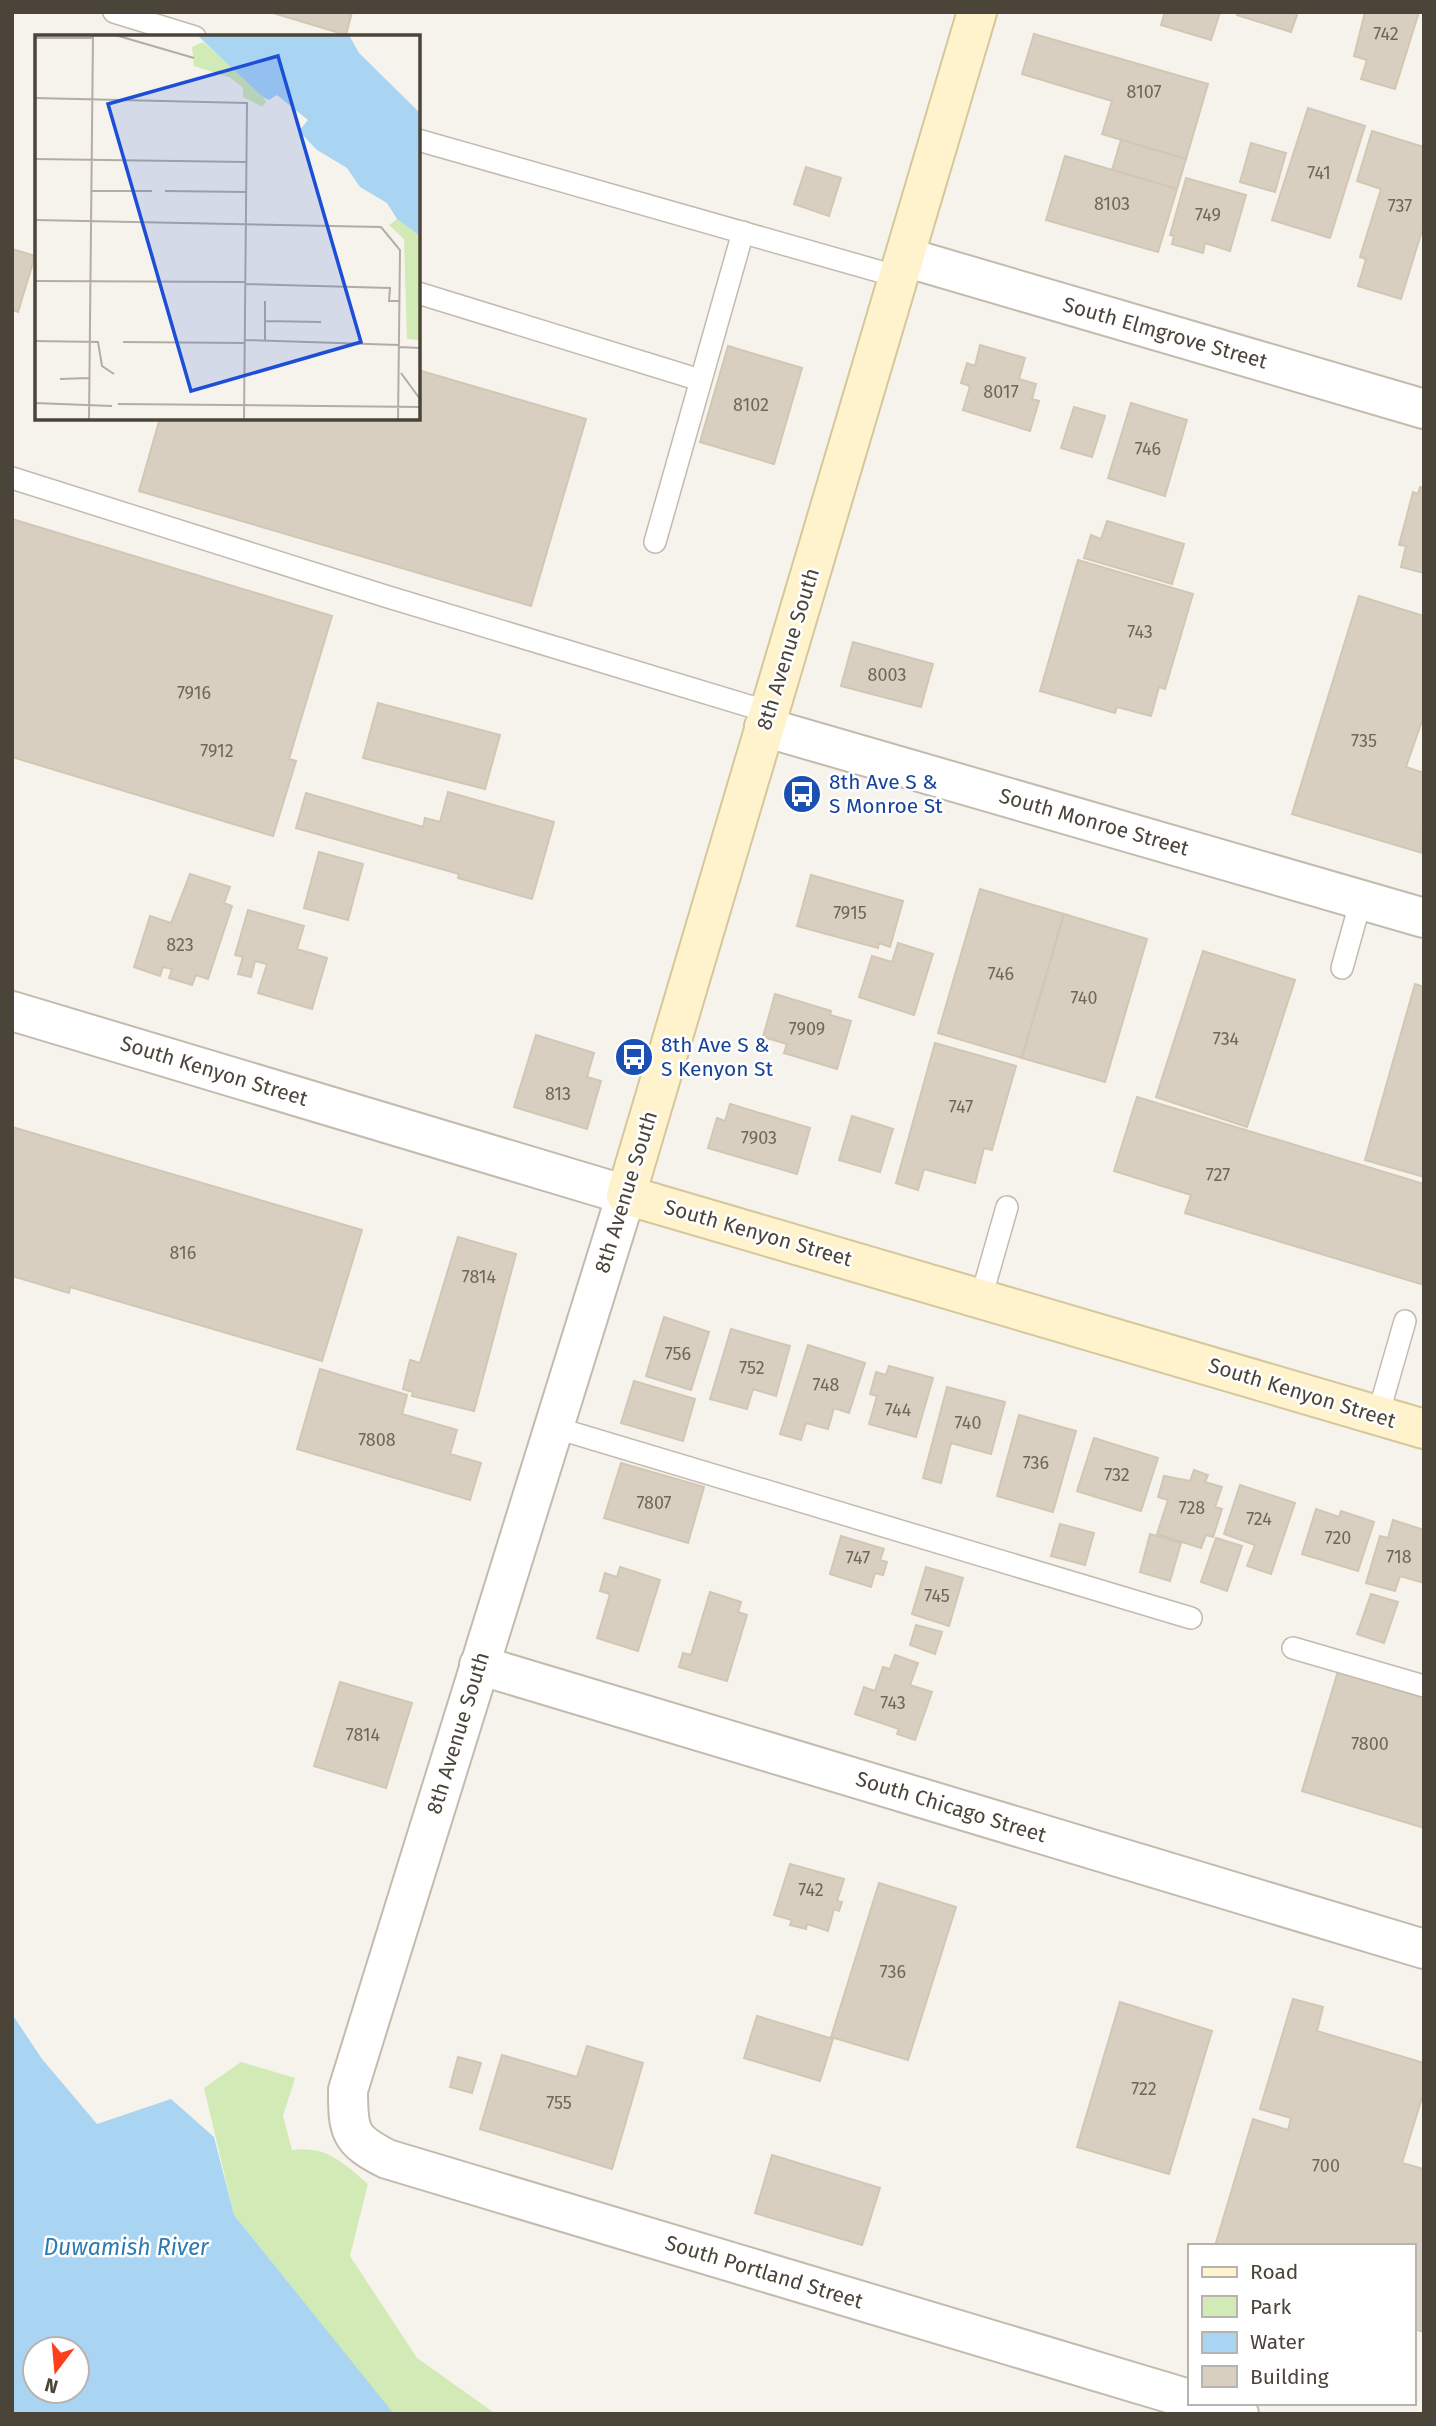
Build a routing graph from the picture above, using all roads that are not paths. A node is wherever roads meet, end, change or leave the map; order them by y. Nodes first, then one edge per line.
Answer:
1 (114, 12) edge
2 (977, 12) edge
3 (189, 35) edge
4 (420, 141) edge
5 (743, 232) junction
6 (902, 267) junction
7 (420, 294) edge
8 (700, 380) junction
9 (1424, 409) edge
10 (12, 478) edge
11 (654, 542) dead end
12 (767, 719) junction
13 (1361, 900) junction
14 (1424, 918) edge
15 (1342, 968) dead end
16 (12, 1011) edge
17 (626, 1195) junction
18 (1007, 1207) dead end
19 (981, 1298) junction
20 (1405, 1321) dead end
21 (1378, 1415) junction
22 (553, 1427) junction
23 (1424, 1429) edge
24 (1191, 1618) dead end
25 (1293, 1647) dead end
26 (479, 1665) junction
27 (1424, 1686) edge
28 (1424, 1949) edge
29 (348, 2129) joint
30 (1188, 2399) edge
31 (1210, 2405) edge
32 (1239, 2414) edge

1 - 3 lane
2 - 6 street, 8th Avenue South
4 - 5 lane
5 - 6 lane
5 - 8 lane
6 - 9 street, South Elmgrove Street
6 - 12 street, 8th Avenue South
7 - 8 lane
8 - 11 lane
10 - 12 lane
12 - 13 street, South Monroe Street
12 - 17 street, 8th Avenue South
13 - 14 street, South Monroe Street
13 - 15 lane
16 - 17 street, South Kenyon Street
17 - 19 street, South Kenyon Street
17 - 22 street, 8th Avenue South
18 - 19 lane
19 - 21 street, South Kenyon Street
20 - 21 lane
21 - 23 street, South Kenyon Street
22 - 24 lane
22 - 26 street, 8th Avenue South
25 - 27 lane
26 - 28 street, South Chicago Street
26 - 29 street, 8th Avenue South
29 - 30 street, South Portland Street
31 - 32 street

